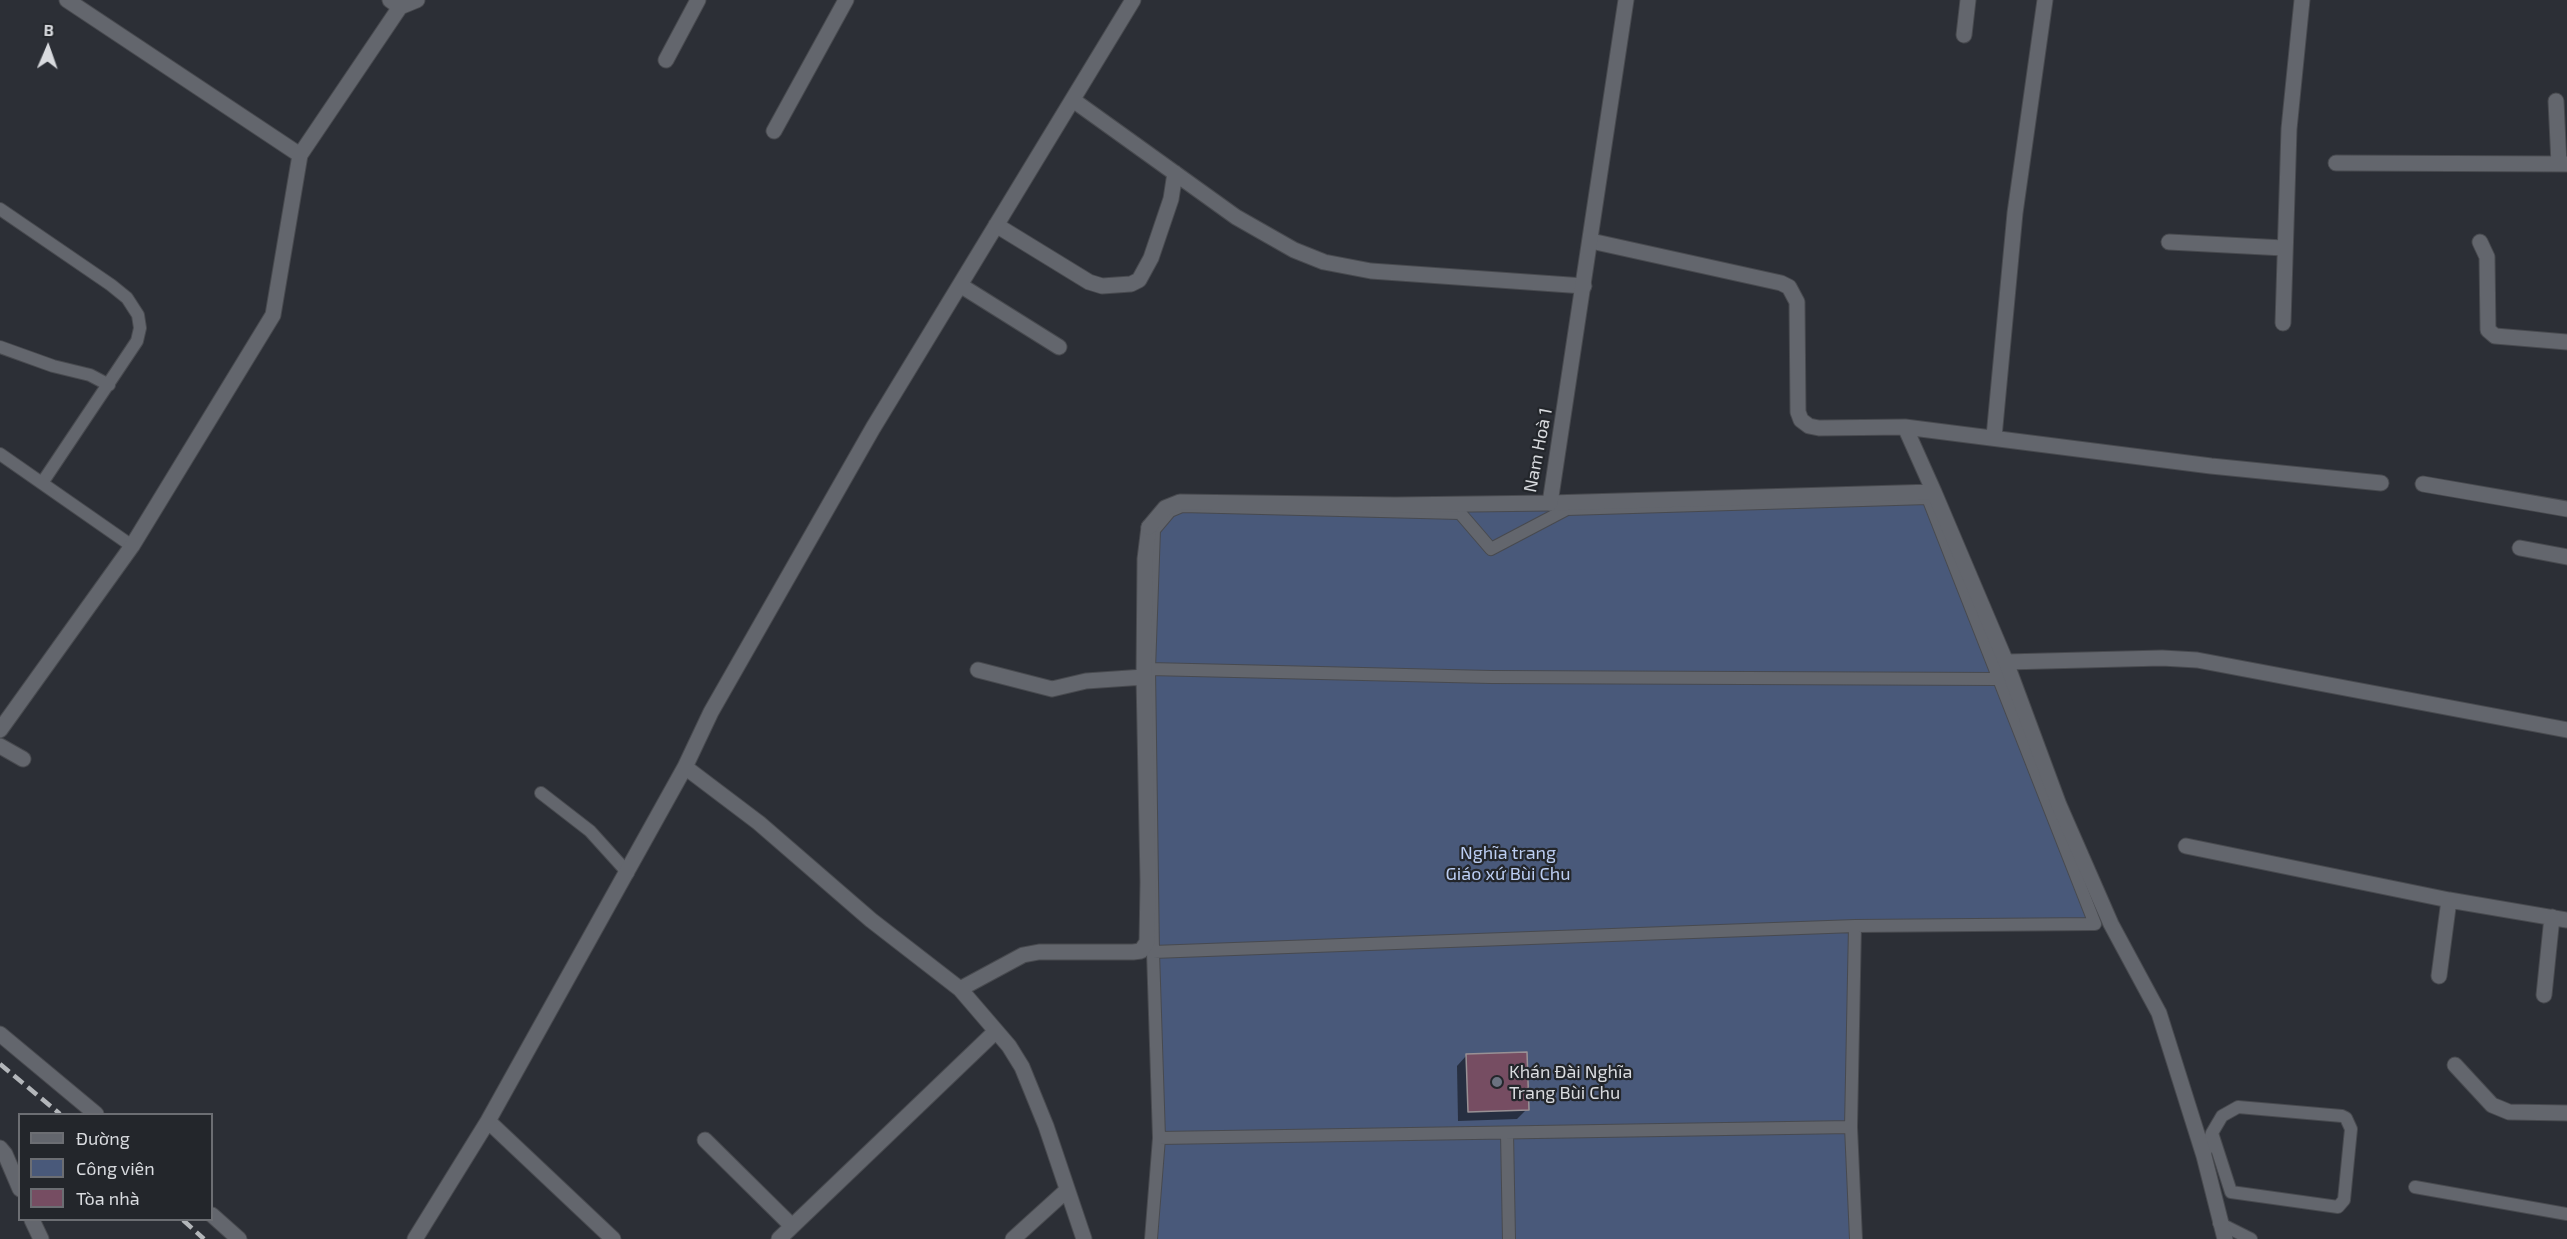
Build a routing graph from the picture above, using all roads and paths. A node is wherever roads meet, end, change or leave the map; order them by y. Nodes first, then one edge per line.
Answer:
1 (67, 0) edge
2 (417, 0) edge
3 (698, 0) edge
4 (846, 0) edge
5 (1133, 0) edge
6 (1626, 0) edge
7 (1968, 0) edge
8 (2045, 0) edge
9 (2302, 0) edge
10 (395, 3) edge
11 (1964, 35) dead end
12 (666, 60) dead end
13 (1073, 100) junction
14 (2556, 101) dead end
15 (774, 131) dead end
16 (300, 155) junction
17 (2336, 163) dead end
18 (2563, 164) edge
19 (1175, 173) junction
20 (0, 209) edge
21 (996, 225) junction
22 (1591, 241) junction
23 (2169, 242) dead end
24 (2480, 242) dead end
25 (2284, 248) junction
26 (960, 285) junction
27 (1584, 286) junction
28 (2283, 322) dead end
29 (2567, 342) edge
30 (0, 347) edge
31 (1059, 347) dead end
32 (109, 385) junction
33 (1905, 427) junction
34 (1994, 437) junction
35 (0, 454) edge
36 (42, 483) junction
37 (2380, 483) dead end
38 (2423, 484) dead end
39 (1934, 492) junction
40 (1550, 503) junction
41 (2567, 509) edge
42 (132, 546) junction
43 (2520, 548) dead end
44 (2567, 557) edge
45 (2007, 662) junction
46 (978, 670) dead end
47 (1146, 673) junction
48 (1999, 679) junction
49 (0, 730) edge
50 (2567, 730) edge
51 (0, 746) edge
52 (23, 759) dead end
53 (685, 767) junction
54 (541, 793) dead end
55 (2186, 846) dead end
56 (628, 873) junction
57 (2449, 900) junction
58 (2559, 918) edge
59 (1855, 926) junction
60 (1153, 952) junction
61 (2439, 976) dead end
62 (960, 989) junction
63 (2544, 995) dead end
64 (996, 1031) junction
65 (0, 1034) edge
66 (2455, 1065) dead end
67 (95, 1113) edge
68 (2567, 1113) edge
69 (488, 1121) junction
70 (1851, 1127) junction
71 (1507, 1132) junction
72 (2212, 1133) junction
73 (1159, 1138) junction
74 (705, 1140) dead end
75 (0, 1148) edge
76 (2204, 1156) junction
77 (18, 1184) edge
78 (2415, 1187) dead end
79 (1067, 1190) junction
80 (2567, 1214) edge
81 (213, 1216) edge
82 (32, 1221) edge
83 (2219, 1223) junction
84 (792, 1226) junction
85 (40, 1239) edge
86 (239, 1239) edge
87 (415, 1239) edge
88 (613, 1239) edge
89 (779, 1239) edge
90 (1013, 1239) edge
91 (1084, 1239) edge
92 (1151, 1239) edge
93 (1509, 1239) edge
94 (1856, 1239) edge
95 (2225, 1239) edge
96 (2251, 1239) edge

1 - 16 street
2 - 10 street
3 - 12 street
4 - 15 street
5 - 13 street
6 - 22 street, Nam Hoà 1
7 - 11 street
8 - 34 street
9 - 25 street
10 - 16 street
13 - 19 street
13 - 21 street
14 - 18 street
16 - 42 street
17 - 18 street
19 - 21 street
19 - 27 street
20 - 32 lane
21 - 26 street
22 - 27 street, Nam Hoà 1
22 - 33 street
23 - 25 street
24 - 29 street
25 - 28 street
26 - 31 street
26 - 53 street
27 - 40 street, Nam Hoà 1
30 - 32 lane
32 - 36 lane
33 - 34 street
33 - 39 street
34 - 37 street
35 - 36 lane
36 - 42 lane
38 - 41 street
39 - 40 street
39 - 45 street
40 - 47 street, Nam Hoà 1
42 - 49 street
43 - 44 street
45 - 50 street
45 - 76 street
46 - 47 street
47 - 48 lane
47 - 48 lane
47 - 60 lane
47 - 62 street
48 - 59 lane
51 - 52 street
53 - 56 street
53 - 62 street
54 - 56 lane
55 - 57 street
56 - 69 street
57 - 58 street
57 - 61 street
58 - 63 street
59 - 60 lane
59 - 70 lane
60 - 73 lane
62 - 64 street
64 - 79 street
64 - 84 street
65 - 67 street
66 - 68 street
69 - 87 street
69 - 88 street
70 - 71 lane
70 - 94 lane
71 - 73 lane
71 - 93 lane
72 - 72 lane
72 - 76 lane
73 - 92 lane
74 - 84 street
75 - 77 street
76 - 83 street
78 - 80 lane
79 - 90 street
79 - 91 street
81 - 86 street
82 - 85 street
83 - 95 street
83 - 96 lane
84 - 89 street

